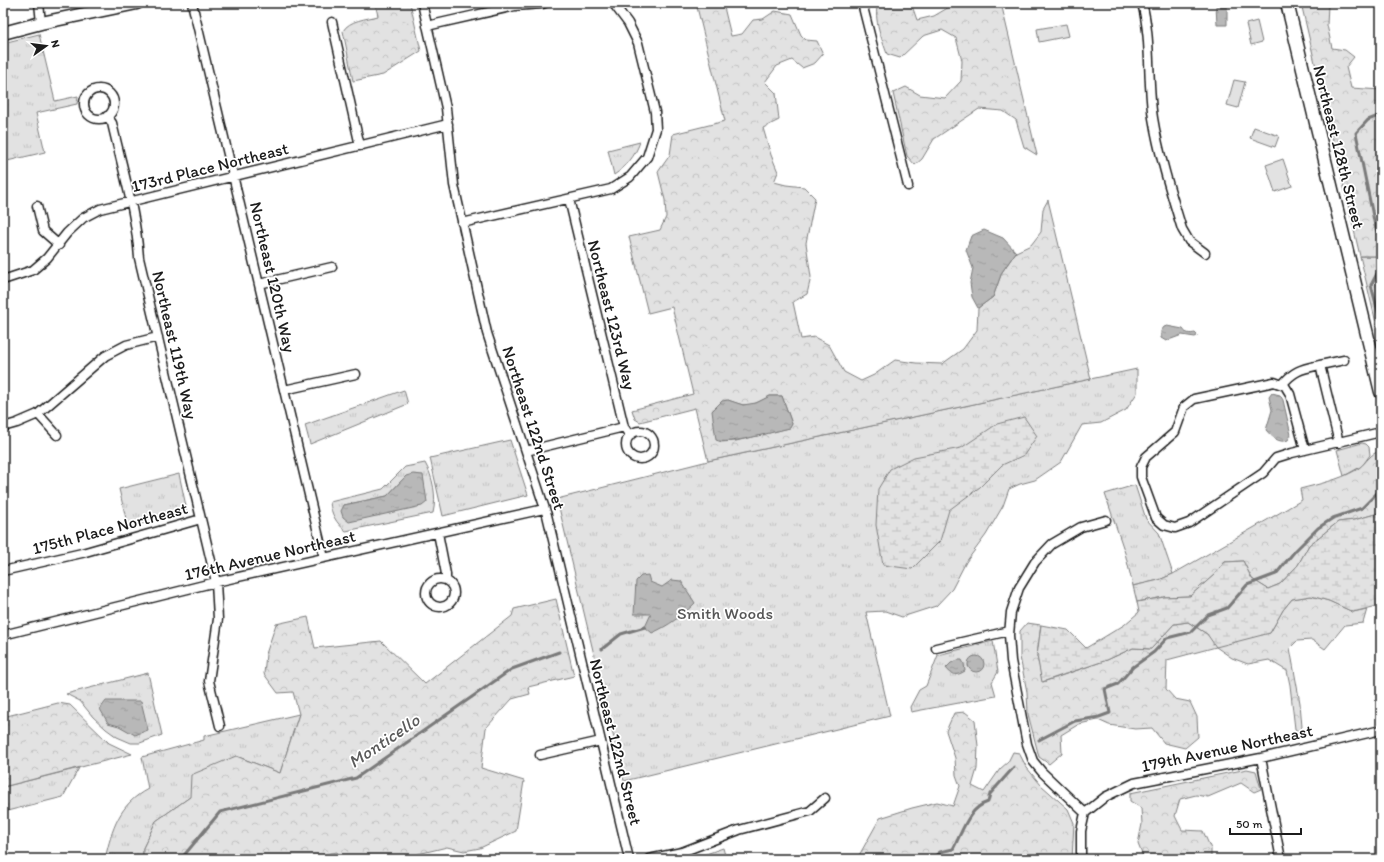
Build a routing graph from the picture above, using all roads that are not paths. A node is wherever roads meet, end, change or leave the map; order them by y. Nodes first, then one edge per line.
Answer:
1 (40, 3) edge
2 (137, 3) edge
3 (192, 3) edge
4 (422, 3) edge
5 (545, 3) edge
6 (613, 3) edge
7 (862, 3) edge
8 (1142, 3) edge
9 (1286, 3) edge
10 (332, 22) dead end
11 (41, 23) junction
12 (427, 26) junction
13 (3, 33) edge
14 (107, 116) dead end
15 (448, 124) junction
16 (360, 146) junction
17 (234, 177) junction
18 (908, 186) dead end
19 (569, 199) junction
20 (130, 202) junction
21 (37, 206) dead end
22 (462, 223) junction
23 (58, 245) junction
24 (1205, 253) dead end
25 (332, 267) dead end
26 (3, 280) edge
27 (259, 284) junction
28 (158, 337) junction
29 (1344, 360) dead end
30 (1320, 365) junction
31 (356, 374) dead end
32 (1282, 385) junction
33 (284, 390) junction
34 (1381, 392) edge
35 (38, 414) junction
36 (3, 426) edge
37 (624, 427) junction
38 (1381, 432) edge
39 (57, 435) dead end
40 (630, 436) dead end
41 (1339, 442) junction
42 (1305, 450) junction
43 (526, 451) junction
44 (544, 509) junction
45 (201, 519) junction
46 (1106, 520) dead end
47 (438, 533) junction
48 (324, 558) junction
49 (3, 571) edge
50 (446, 580) dead end
51 (216, 582) junction
52 (1009, 631) junction
53 (3, 635) edge
54 (936, 648) dead end
55 (220, 726) dead end
56 (1381, 730) edge
57 (601, 740) junction
58 (540, 755) dead end
59 (1261, 758) junction
60 (825, 798) dead end
61 (1085, 813) junction
62 (629, 859) edge
63 (649, 859) edge
64 (1081, 859) edge
65 (1281, 859) edge

1 - 11 street
2 - 11 street
3 - 17 street, Northeast 120th Way
4 - 12 street, Northeast 122nd Street
5 - 12 street
6 - 19 street
7 - 18 street
8 - 24 street
9 - 34 street, Northeast 128th Street
10 - 16 street
11 - 13 street
12 - 15 street, Northeast 122nd Street
14 - 20 street, Northeast 119th Way
15 - 16 street, 173rd Place Northeast
15 - 22 street, Northeast 122nd Street
16 - 17 street, 173rd Place Northeast
17 - 20 street, 173rd Place Northeast
17 - 27 street, Northeast 120th Way
19 - 22 street
19 - 37 street, Northeast 123rd Way
20 - 23 street, 173rd Place Northeast
20 - 28 street, Northeast 119th Way
21 - 23 street
22 - 43 street, Northeast 122nd Street
23 - 26 street, 173rd Place Northeast
25 - 27 street
27 - 33 street, Northeast 120th Way
28 - 35 street
28 - 45 street, Northeast 119th Way
29 - 30 street
30 - 32 street
30 - 41 street
31 - 33 street
32 - 42 street
32 - 42 street
33 - 48 street, Northeast 120th Way
35 - 36 street
35 - 39 street
37 - 40 street, Northeast 123rd Way
37 - 43 street
38 - 41 street
41 - 42 street
43 - 44 street, Northeast 122nd Street
44 - 47 street, 176th Avenue Northeast
44 - 57 street, Northeast 122nd Street
45 - 49 street, 175th Place Northeast
45 - 51 street, Northeast 119th Way
46 - 52 street
47 - 48 street, 176th Avenue Northeast
47 - 50 street
48 - 51 street, 176th Avenue Northeast
51 - 53 street, 176th Avenue Northeast
51 - 55 street, Northeast 119th Way
52 - 54 street
52 - 61 street
56 - 59 street, 179th Avenue Northeast
57 - 58 street
57 - 62 street, Northeast 122nd Street
59 - 61 street, 179th Avenue Northeast
59 - 65 street
60 - 63 street
61 - 64 street

